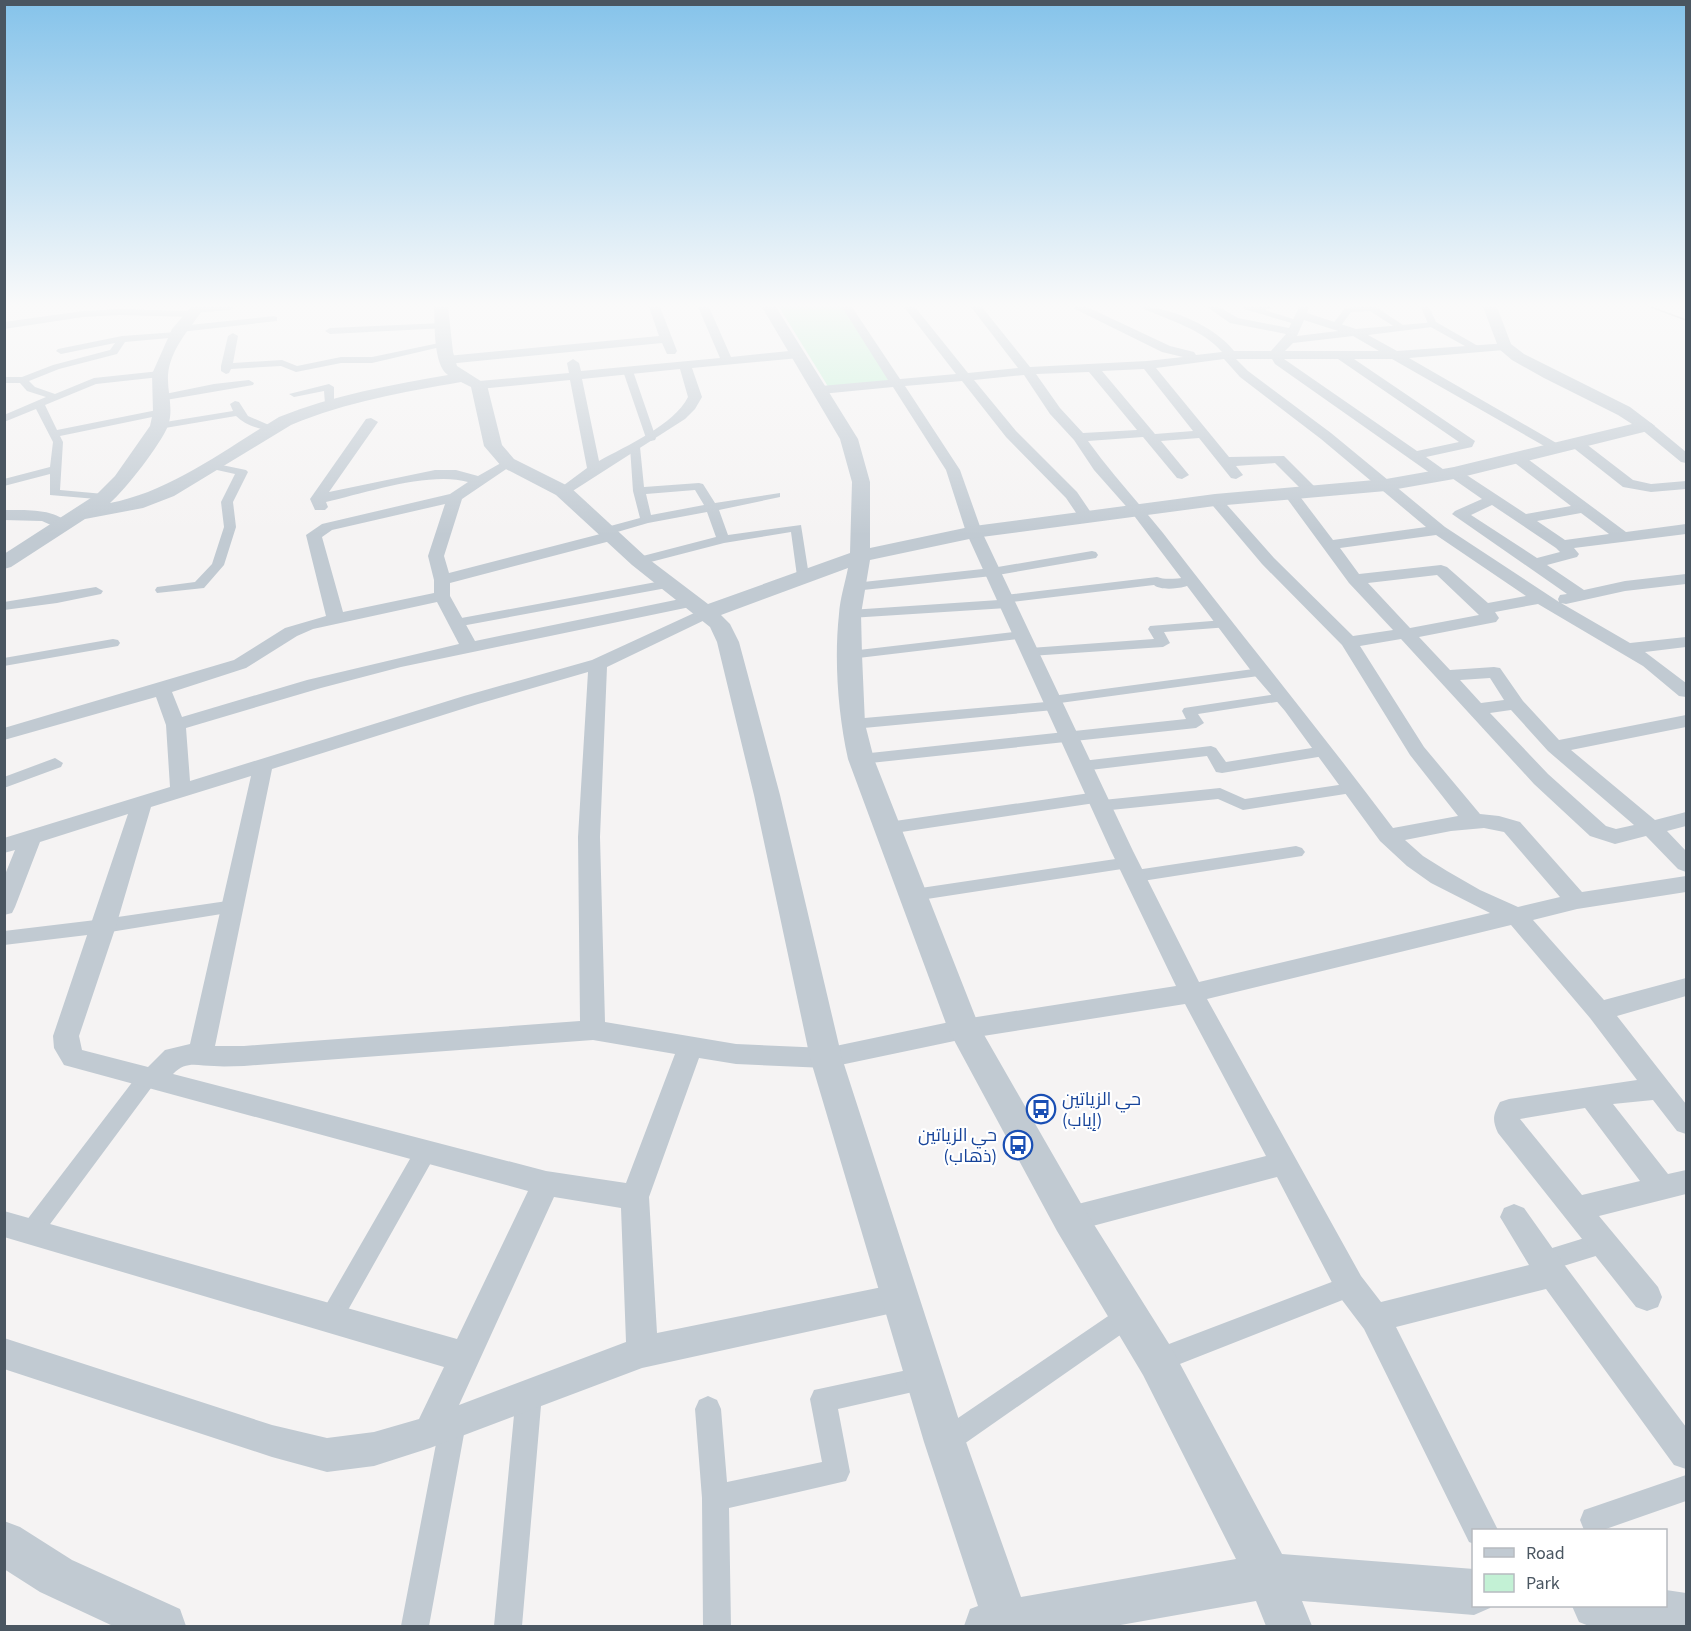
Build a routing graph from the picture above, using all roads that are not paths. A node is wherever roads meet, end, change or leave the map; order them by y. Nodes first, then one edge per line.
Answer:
1 (26, 383) edge
2 (89, 383) edge
3 (160, 383) edge
4 (249, 383) dead end
5 (378, 383) edge
6 (467, 383) edge
7 (578, 383) edge
8 (633, 383) edge
9 (689, 383) edge
10 (817, 383) edge
11 (907, 383) edge
12 (971, 383) edge
13 (1036, 383) edge
14 (1106, 383) edge
15 (1161, 383) edge
16 (1256, 383) edge
17 (1309, 383) edge
18 (1382, 383) edge
19 (1451, 383) edge
20 (1568, 383) edge
21 (898, 384) junction
22 (821, 390) junction
23 (294, 394) dead end
24 (55, 397) junction
25 (39, 404) junction
26 (330, 404) junction
27 (161, 412) junction
28 (4, 418) edge
29 (371, 422) dead end
30 (1646, 426) junction
31 (273, 429) junction
32 (54, 434) junction
33 (1201, 434) junction
34 (1150, 436) junction
35 (1079, 437) junction
36 (651, 438) junction
37 (1567, 446) junction
38 (635, 447) junction
39 (1414, 456) junction
40 (1516, 457) junction
41 (1686, 459) edge
42 (1225, 462) junction
43 (507, 463) junction
44 (212, 466) junction
45 (56, 469) junction
46 (594, 469) junction
47 (1448, 474) junction
48 (1182, 475) dead end
49 (1236, 475) dead end
50 (480, 481) junction
51 (4, 483) edge
52 (1386, 485) junction
53 (1686, 485) edge
54 (1310, 490) junction
55 (563, 491) junction
56 (639, 491) junction
57 (1290, 493) junction
58 (776, 495) dead end
59 (455, 497) junction
60 (104, 498) junction
61 (317, 499) junction
62 (1494, 499) junction
63 (1215, 500) junction
64 (712, 508) junction
65 (1582, 508) junction
66 (1137, 510) junction
67 (80, 514) junction
68 (6, 516) edge
69 (1086, 517) junction
70 (1524, 519) junction
71 (646, 520) junction
72 (62, 525) junction
73 (327, 527) junction
74 (1686, 529) edge
75 (1438, 530) junction
76 (974, 532) junction
77 (610, 533) junction
78 (1621, 536) junction
79 (723, 539) junction
80 (1329, 545) junction
81 (1562, 545) junction
82 (1092, 555) dead end
83 (860, 556) junction
84 (639, 561) junction
85 (4, 563) edge
86 (1534, 564) junction
87 (992, 572) junction
88 (804, 576) junction
89 (1355, 579) junction
90 (1686, 579) edge
91 (1191, 581) junction
92 (668, 584) junction
93 (442, 588) junction
94 (162, 590) dead end
95 (96, 591) dead end
96 (1580, 595) junction
97 (852, 600) junction
98 (1006, 601) junction
99 (1545, 601) junction
100 (4, 606) edge
101 (697, 608) junction
102 (1484, 609) junction
103 (336, 620) junction
104 (456, 623) junction
105 (1224, 624) junction
106 (1408, 633) junction
107 (1349, 642) junction
108 (1686, 642) edge
109 (113, 643) dead end
110 (1026, 643) junction
111 (470, 648) junction
112 (1629, 650) junction
113 (850, 655) junction
114 (4, 662) edge
115 (598, 664) junction
116 (1261, 672) junction
117 (1448, 676) junction
118 (162, 689) junction
119 (1686, 692) edge
120 (1284, 697) junction
121 (1053, 703) junction
122 (1516, 704) junction
123 (1477, 709) junction
124 (1686, 721) edge
125 (853, 724) junction
126 (176, 725) junction
127 (4, 734) edge
128 (1068, 736) junction
129 (1555, 747) junction
130 (1324, 751) junction
131 (861, 759) junction
132 (55, 763) dead end
133 (263, 766) junction
134 (1082, 766) junction
135 (4, 783) edge
136 (1352, 788) junction
137 (180, 791) junction
138 (1099, 802) junction
139 (141, 804) junction
140 (1686, 819) edge
141 (1474, 821) junction
142 (1649, 826) junction
143 (888, 828) junction
144 (1388, 836) junction
145 (31, 838) junction
146 (4, 846) edge
147 (1296, 852) dead end
148 (1686, 864) edge
149 (1132, 869) junction
150 (1686, 884) edge
151 (914, 895) junction
152 (1577, 901) junction
153 (4, 906) edge
154 (234, 906) junction
155 (1515, 915) junction
156 (104, 926) junction
157 (4, 938) edge
158 (1686, 987) edge
159 (1192, 993) junction
160 (1599, 1011) junction
161 (964, 1029) junction
162 (593, 1030) junction
163 (690, 1048) junction
164 (203, 1053) junction
165 (826, 1058) junction
166 (151, 1078) junction
167 (1660, 1088) junction
168 (1591, 1096) junction
169 (1686, 1123) edge
170 (426, 1152) junction
171 (1285, 1163) junction
172 (546, 1183) junction
173 (1674, 1184) edge
174 (635, 1197) junction
175 (1576, 1209) junction
176 (1514, 1217) dead end
177 (1070, 1219) junction
178 (18, 1228) edge
179 (1604, 1243) junction
180 (1548, 1267) junction
181 (1350, 1286) junction
182 (902, 1297) junction
183 (1647, 1297) dead end
184 (1128, 1316) junction
185 (331, 1318) junction
186 (1375, 1318) junction
187 (642, 1352) junction
188 (4, 1353) edge
189 (464, 1357) junction
190 (1156, 1361) junction
191 (926, 1378) junction
192 (530, 1395) junction
193 (708, 1409) dead end
194 (442, 1427) junction
195 (945, 1442) junction
196 (1686, 1453) edge
197 (1686, 1488) edge
198 (715, 1498) junction
199 (1594, 1520) dead end
200 (1480, 1529) edge
201 (4, 1543) edge
202 (1269, 1576) junction
203 (1472, 1592) edge
204 (1606, 1607) edge
205 (1670, 1619) edge
206 (1000, 1625) edge
207 (163, 1626) edge
208 (415, 1626) edge
209 (508, 1626) edge
210 (717, 1626) edge
211 (1289, 1626) edge

1 - 24 street
2 - 24 street
3 - 27 street
4 - 27 street
5 - 26 street
6 - 43 street
7 - 46 street
8 - 36 street
9 - 36 street
10 - 22 street
11 - 21 street
12 - 69 street
13 - 35 street
14 - 34 street
15 - 33 street
16 - 52 street
17 - 39 street
18 - 39 street
19 - 37 street
20 - 30 street
21 - 22 street
21 - 76 street
22 - 83 street
23 - 26 street
24 - 25 street
25 - 28 street
25 - 32 street
26 - 31 street
27 - 31 street
27 - 32 street
27 - 60 street
29 - 61 street
30 - 37 street
30 - 41 street
31 - 44 street
32 - 45 street
33 - 34 street
33 - 42 street
34 - 35 street
34 - 48 street
35 - 66 street
36 - 38 street
37 - 40 street
37 - 53 street
38 - 46 street
38 - 56 street
39 - 47 street
40 - 47 street
40 - 65 street
42 - 49 street
42 - 54 street
43 - 50 street
43 - 55 street
44 - 67 street
44 - 94 street
45 - 51 street
45 - 60 street
46 - 55 street
47 - 52 street
47 - 62 street
50 - 59 street
50 - 61 street
52 - 54 street
52 - 75 street
54 - 57 street
55 - 77 street
56 - 64 street
56 - 71 street
57 - 63 street
57 - 80 street
58 - 64 street
59 - 73 street
59 - 93 street
60 - 67 street
61 - 73 street
62 - 70 street
62 - 86 street
63 - 66 street
63 - 107 street
64 - 71 street
64 - 79 street
65 - 70 street
65 - 78 street
66 - 69 street
66 - 91 street
67 - 72 street
68 - 72 street
69 - 76 street
70 - 81 street
71 - 77 street
72 - 85 street
73 - 103 street
74 - 78 street
75 - 80 street
75 - 99 street
76 - 83 street
76 - 87 street
77 - 84 street
77 - 93 street
78 - 81 street
79 - 84 street
79 - 88 street
80 - 89 street
81 - 86 street
82 - 87 street
83 - 88 street
83 - 97 street
84 - 92 street
86 - 96 street
87 - 97 street
87 - 98 street
88 - 101 street
89 - 102 street
89 - 106 street
90 - 96 street
91 - 98 street
91 - 105 street
92 - 101 street
92 - 104 street
93 - 103 street
93 - 104 street
95 - 100 street
96 - 99 street
97 - 98 street
97 - 113 street
98 - 110 street
99 - 102 street
99 - 112 street
101 - 111 street
101 - 115 street
101 - 165 street
102 - 106 street
103 - 118 street
104 - 111 street
105 - 110 street
105 - 116 street
106 - 107 street
106 - 117 street
107 - 141 street
108 - 112 street
109 - 114 street
110 - 113 street
110 - 121 street
111 - 126 street
112 - 119 street
113 - 125 street
115 - 133 street
115 - 162 street
116 - 120 street
116 - 121 street
117 - 122 street
117 - 123 street
118 - 126 street
118 - 127 street
120 - 128 street
120 - 130 street
121 - 125 street
121 - 128 street
122 - 123 street
122 - 129 street
123 - 142 street
124 - 129 street
125 - 131 street
126 - 137 street
128 - 131 street
128 - 134 street
129 - 142 street
130 - 134 street
130 - 136 street
131 - 143 street
132 - 135 street
133 - 137 street
133 - 154 street
134 - 138 street
136 - 138 street
136 - 144 street
137 - 139 street
138 - 143 street
138 - 149 street
139 - 145 street
139 - 156 street
140 - 142 street
141 - 144 street
141 - 152 street
142 - 148 street
143 - 151 street
144 - 155 street
145 - 146 street
145 - 153 street
147 - 149 street
149 - 151 street
149 - 159 street
150 - 152 street
151 - 161 street
152 - 155 street
154 - 156 street
154 - 164 street
155 - 159 street
155 - 160 street
156 - 157 street
156 - 166 street
158 - 160 street
159 - 161 street
159 - 171 street
160 - 167 street
161 - 165 street
161 - 177 street
162 - 163 street
162 - 164 street
163 - 165 street
163 - 174 street
164 - 166 street
165 - 182 street
166 - 170 street
166 - 178 street
167 - 168 street
167 - 169 street
168 - 173 street
168 - 175 street
170 - 172 street
170 - 185 street
171 - 177 street
171 - 181 street
172 - 174 street
172 - 189 street
173 - 175 street
174 - 187 street
175 - 179 street
176 - 180 street
177 - 184 street
178 - 185 street
179 - 180 street
179 - 183 street
180 - 186 street
180 - 196 street
181 - 186 street
181 - 190 street
182 - 187 street
182 - 191 street
184 - 190 street
184 - 195 street
185 - 189 street
186 - 200 street
187 - 192 street
188 - 194 street
189 - 194 street
190 - 202 street
191 - 195 street
191 - 198 street
192 - 194 street
192 - 209 street
193 - 198 street
194 - 208 street
195 - 206 street
197 - 199 street
198 - 210 street
201 - 207 street
202 - 203 street
202 - 206 street
202 - 211 street
204 - 205 street

